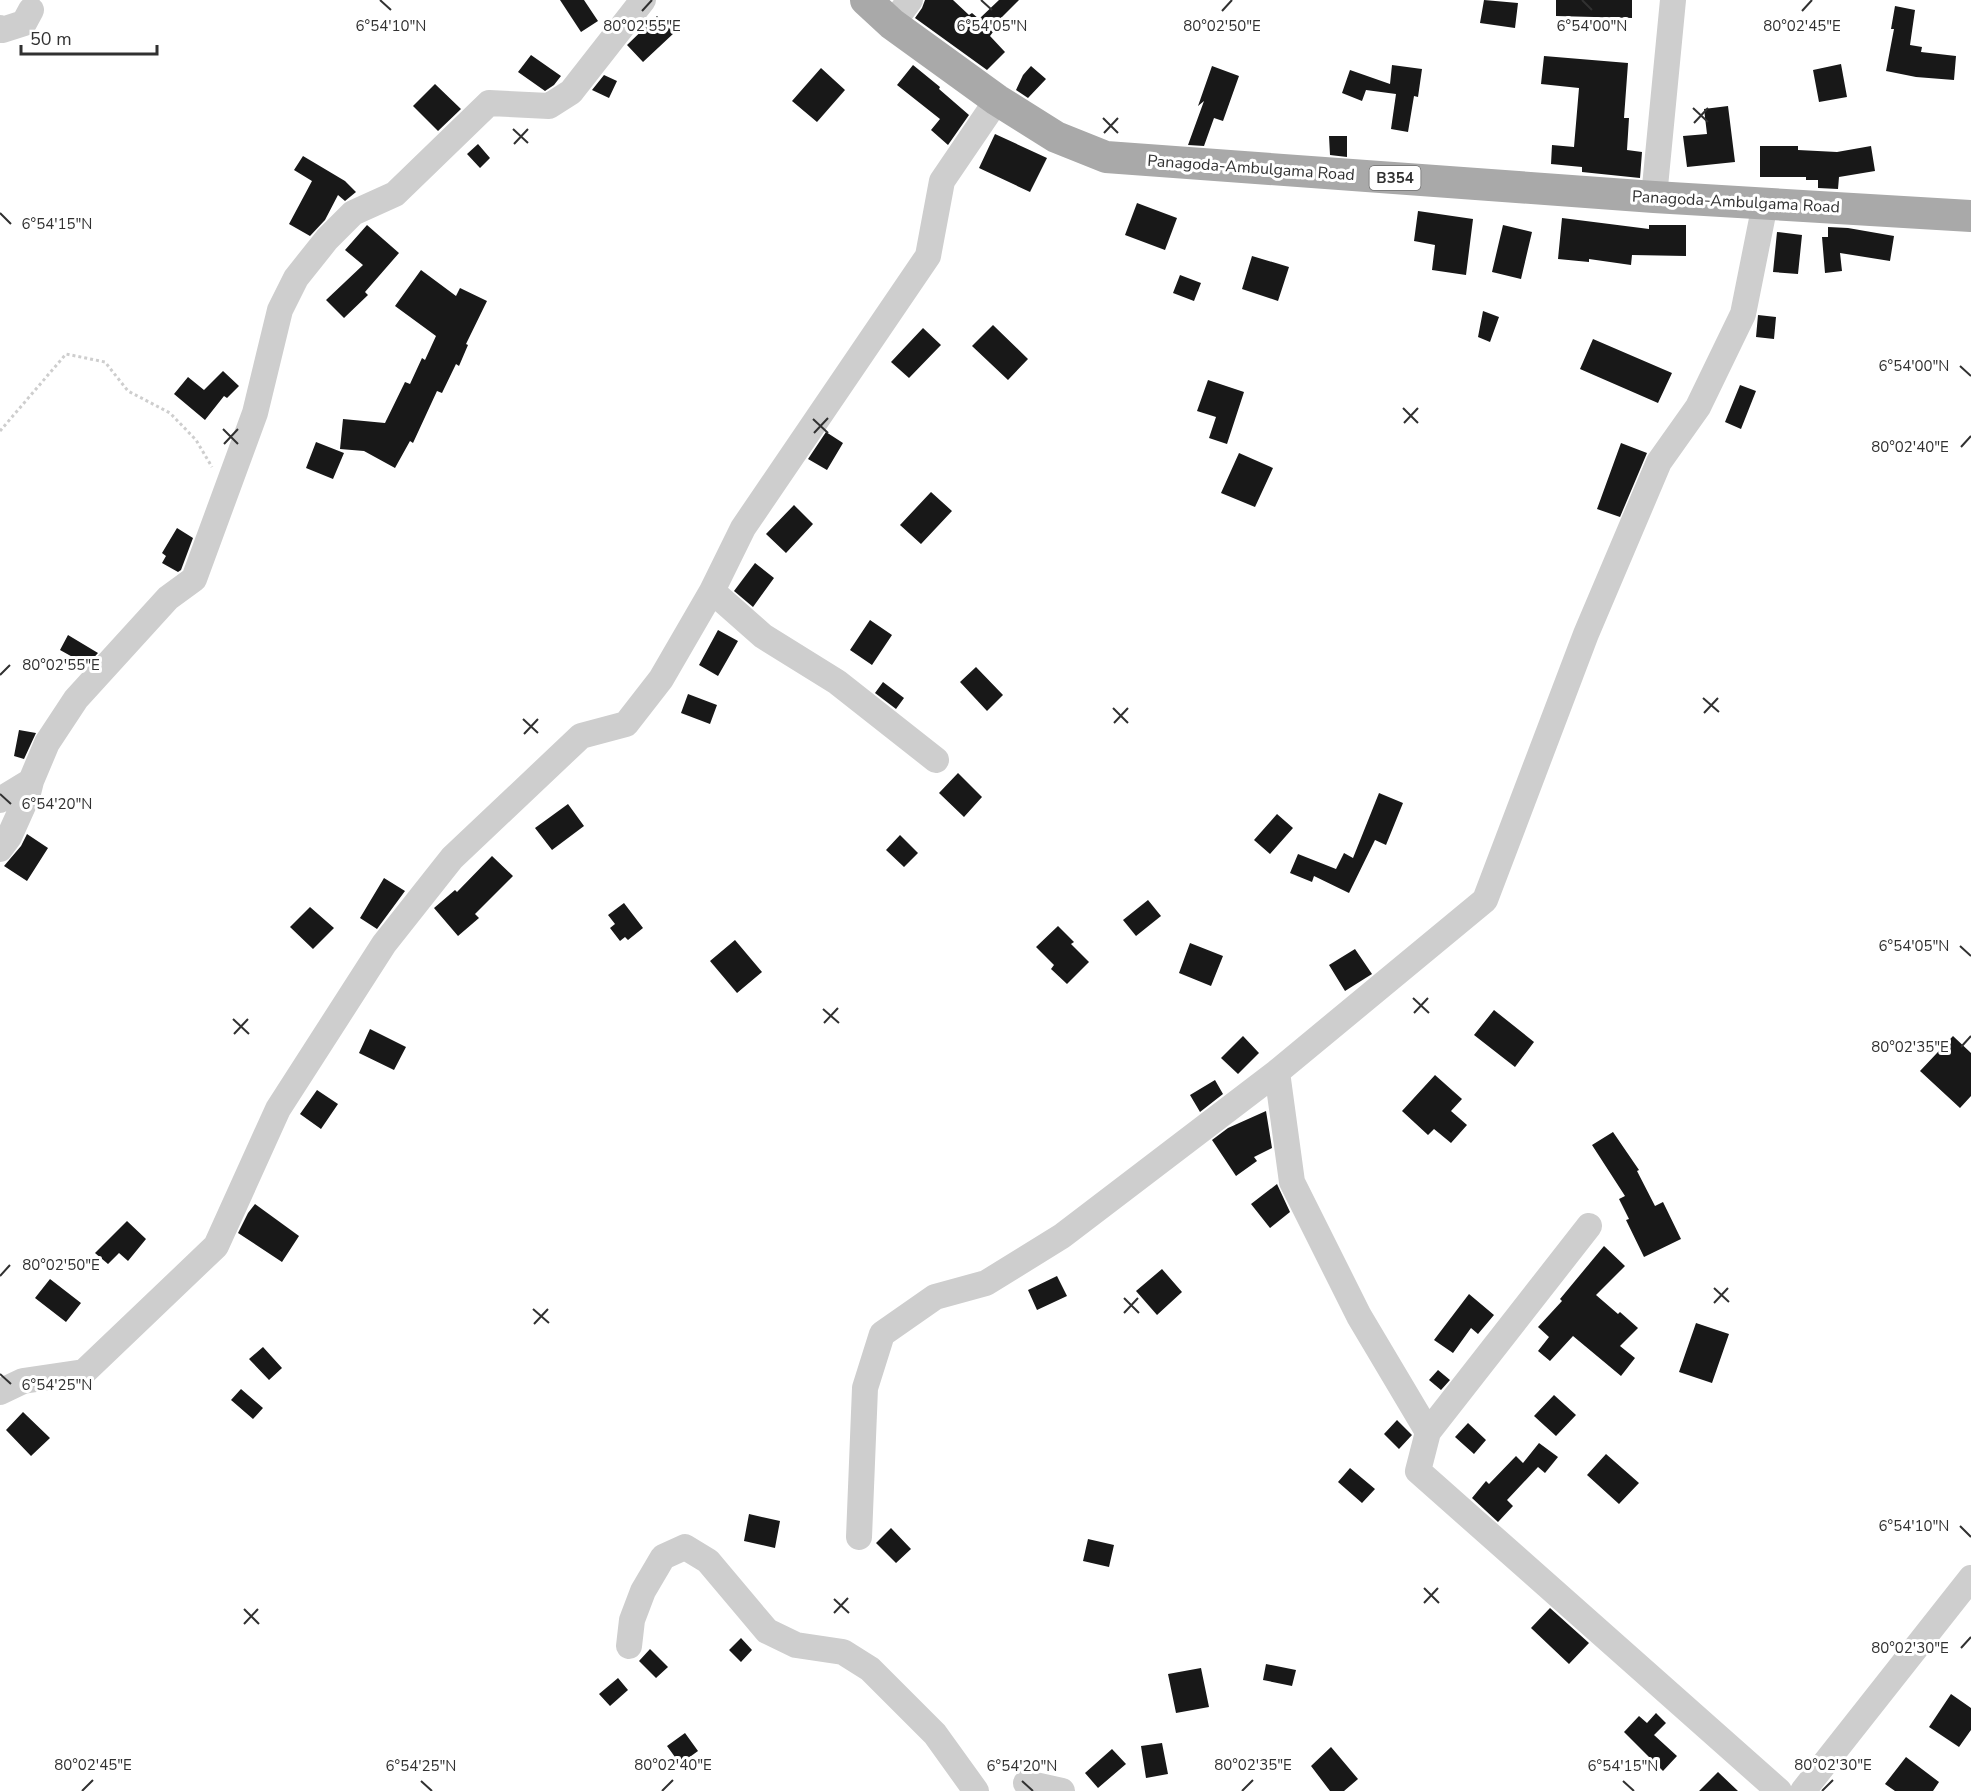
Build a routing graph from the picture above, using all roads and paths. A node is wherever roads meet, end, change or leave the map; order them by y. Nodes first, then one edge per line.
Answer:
1 (643, 0) edge
2 (866, 0) edge
3 (1673, 0) edge
4 (32, 10) dead end
5 (901, 12) edge
6 (0, 28) edge
7 (997, 100) junction
8 (1654, 197) junction
9 (1765, 204) junction
10 (1971, 216) edge
11 (0, 431) edge
12 (226, 493) junction
13 (712, 591) junction
14 (936, 760) dead end
15 (31, 781) junction
16 (0, 800) edge
17 (0, 849) edge
18 (1277, 1072) junction
19 (1589, 1226) dead end
20 (0, 1392) edge
21 (1428, 1432) junction
22 (859, 1536) dead end
23 (1971, 1578) edge
24 (629, 1646) dead end
25 (1026, 1783) dead end
26 (976, 1791) edge
27 (1062, 1791) edge
28 (1779, 1791) edge
29 (1803, 1791) edge

1 - 12 street
2 - 5 main road, Panagoda-Ambulgama Road / B354
3 - 8 street
4 - 6 street
5 - 7 main road, Panagoda-Ambulgama Road / B354
7 - 8 main road, Panagoda-Ambulgama Road / B354
7 - 13 street
8 - 9 main road, Panagoda-Ambulgama Road / B354
9 - 10 main road, Panagoda-Ambulgama Road / B354
9 - 18 street
11 - 12 path
12 - 15 street
13 - 14 street
13 - 20 street
15 - 16 street
15 - 17 street
18 - 21 street
18 - 22 street
19 - 21 street
21 - 28 street
23 - 29 street
24 - 26 street
25 - 27 street

